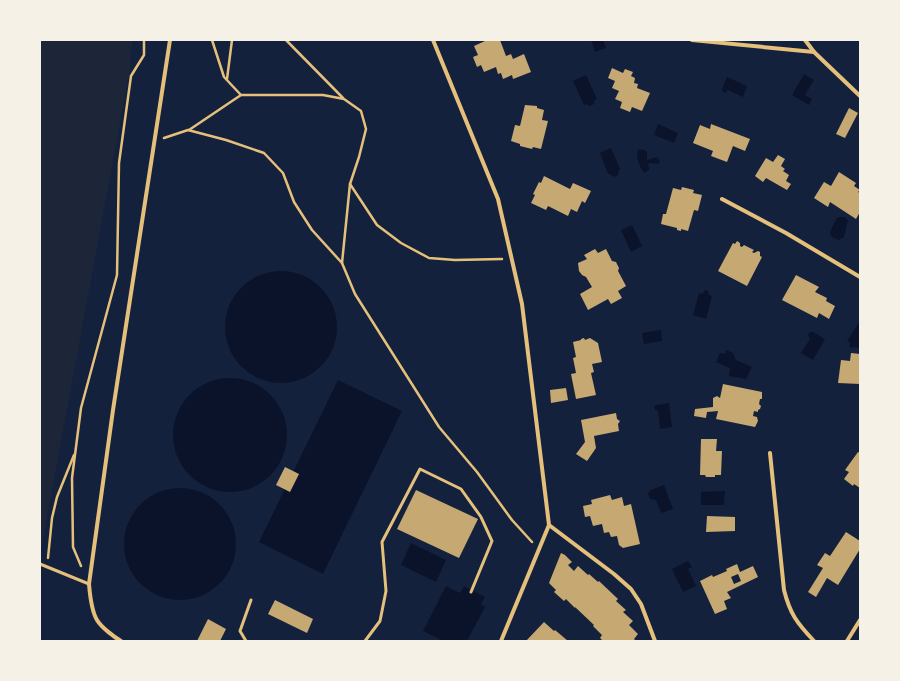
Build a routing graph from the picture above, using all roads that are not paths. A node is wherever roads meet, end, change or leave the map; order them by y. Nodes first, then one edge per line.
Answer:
1 (170, 40) edge
2 (433, 40) edge
3 (692, 40) edge
4 (805, 40) edge
5 (814, 52) junction
6 (860, 96) edge
7 (722, 198) dead end
8 (860, 277) edge
9 (770, 452) dead end
10 (549, 525) junction
11 (40, 564) edge
12 (89, 584) junction
13 (471, 592) dead end
14 (251, 600) dead end
15 (860, 620) edge
16 (849, 640) edge
17 (121, 641) edge
18 (246, 641) edge
19 (364, 641) edge
20 (501, 641) edge
21 (655, 641) edge
22 (814, 641) edge

1 - 12 street
2 - 10 street
3 - 5 street
4 - 5 street
5 - 6 street
7 - 8 street
9 - 22 street
10 - 20 street
10 - 21 street
11 - 12 lane
12 - 17 street
13 - 19 lane
14 - 18 lane
15 - 16 street

